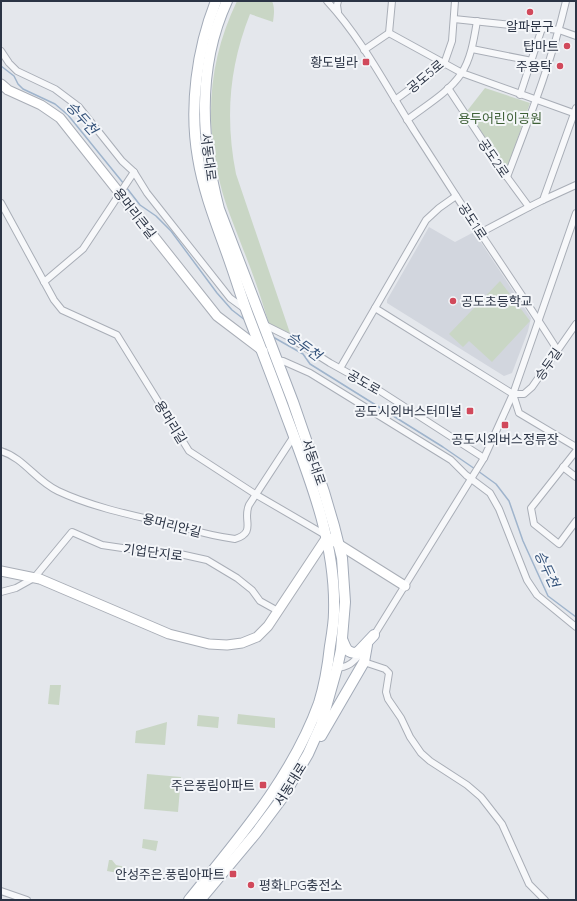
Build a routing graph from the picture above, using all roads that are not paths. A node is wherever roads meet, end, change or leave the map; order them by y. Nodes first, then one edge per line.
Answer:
1 (216, 1) edge
2 (227, 1) edge
3 (327, 1) edge
4 (332, 1) edge
5 (338, 1) edge
6 (392, 1) edge
7 (455, 1) edge
8 (566, 1) edge
9 (338, 12) junction
10 (454, 19) junction
11 (477, 21) junction
12 (542, 28) junction
13 (559, 30) junction
14 (389, 33) junction
15 (576, 36) edge
16 (472, 49) junction
17 (364, 50) junction
18 (1, 51) edge
19 (532, 61) junction
20 (444, 64) junction
21 (462, 73) junction
22 (1, 84) edge
23 (448, 88) junction
24 (520, 95) junction
25 (395, 100) junction
26 (536, 100) junction
27 (575, 112) edge
28 (407, 120) junction
29 (132, 174) junction
30 (507, 177) junction
31 (576, 185) edge
32 (121, 191) junction
33 (456, 196) junction
34 (543, 200) junction
35 (1, 203) edge
36 (528, 206) junction
37 (576, 213) edge
38 (574, 229) edge
39 (480, 233) junction
40 (44, 282) junction
41 (374, 308) junction
42 (247, 312) junction
43 (539, 321) junction
44 (263, 326) junction
45 (575, 326) edge
46 (261, 348) junction
47 (558, 351) junction
48 (275, 357) junction
49 (342, 364) dead end
50 (513, 394) junction
51 (294, 436) junction
52 (576, 447) edge
53 (1, 450) edge
54 (576, 451) edge
55 (483, 460) junction
56 (563, 467) junction
57 (473, 477) junction
58 (576, 477) edge
59 (256, 494) junction
60 (576, 521) edge
61 (327, 537) junction
62 (338, 542) junction
63 (1, 571) edge
64 (34, 578) junction
65 (405, 586) junction
66 (1, 592) edge
67 (278, 611) junction
68 (576, 627) edge
69 (374, 635) junction
70 (342, 639) junction
71 (368, 646) junction
72 (364, 662) junction
73 (332, 668) junction
74 (308, 754) junction
75 (1, 891) edge
76 (27, 900) edge
77 (188, 900) edge
78 (200, 900) edge
79 (545, 900) edge

1 - 42 main road, 서동대로
2 - 44 main road, 서동대로
3 - 9 street, 공도1로
4 - 9 street
5 - 9 street
6 - 14 street
7 - 10 street, 공도5로
8 - 13 street
9 - 17 street, 공도1로
10 - 11 street
10 - 20 street, 공도5로
11 - 12 street
11 - 16 street
12 - 13 street
12 - 19 street
13 - 15 street
13 - 26 street
14 - 17 street
14 - 20 street
16 - 19 street
16 - 21 street
17 - 25 street, 공도1로
18 - 29 street
19 - 24 street
20 - 21 street
20 - 25 street, 공도5로
21 - 23 street
21 - 24 street
22 - 32 street, 용머리큰길
23 - 28 street
23 - 30 street, 공도2로
24 - 26 street
25 - 28 street, 공도1로
26 - 27 street
26 - 30 street
27 - 34 street
28 - 33 street, 공도1로
29 - 32 street
29 - 42 street
30 - 36 street, 공도2로
31 - 34 street
32 - 40 street
32 - 46 street, 용머리큰길
33 - 39 street, 공도1로
33 - 41 street
34 - 36 street
35 - 40 street, 용머리길
36 - 39 street
37 - 38 street
38 - 43 street
39 - 43 street, 공도1로
40 - 59 street, 용머리길
41 - 49 street
41 - 50 street
42 - 46 main road, 서동대로
43 - 47 street
43 - 50 street
44 - 48 main road, 서동대로
44 - 55 street, 공도로
45 - 47 street, 승두길
46 - 51 main road, 서동대로
47 - 50 street, 승두길
48 - 57 street, 공도로
48 - 62 main road, 서동대로
50 - 52 street
50 - 55 street
51 - 59 street, 용머리안길
51 - 61 main road, 서동대로
53 - 59 street, 용머리안길
54 - 56 street
55 - 57 street
56 - 58 street
56 - 60 street
57 - 65 street
57 - 68 street, 공도로
59 - 61 street, 용머리길
61 - 62 street
61 - 67 street
61 - 73 main road, 서동대로
62 - 65 street
62 - 70 main road, 서동대로
63 - 64 street
64 - 66 street
64 - 67 street
64 - 67 street, 기업단지로
65 - 69 street
69 - 70 main road
69 - 71 street
70 - 73 main road, 서동대로
71 - 72 main road
71 - 73 street
72 - 74 main road
72 - 79 street
73 - 74 main road, 서동대로
73 - 77 main road, 서동대로
74 - 78 main road, 서동대로
75 - 76 street

